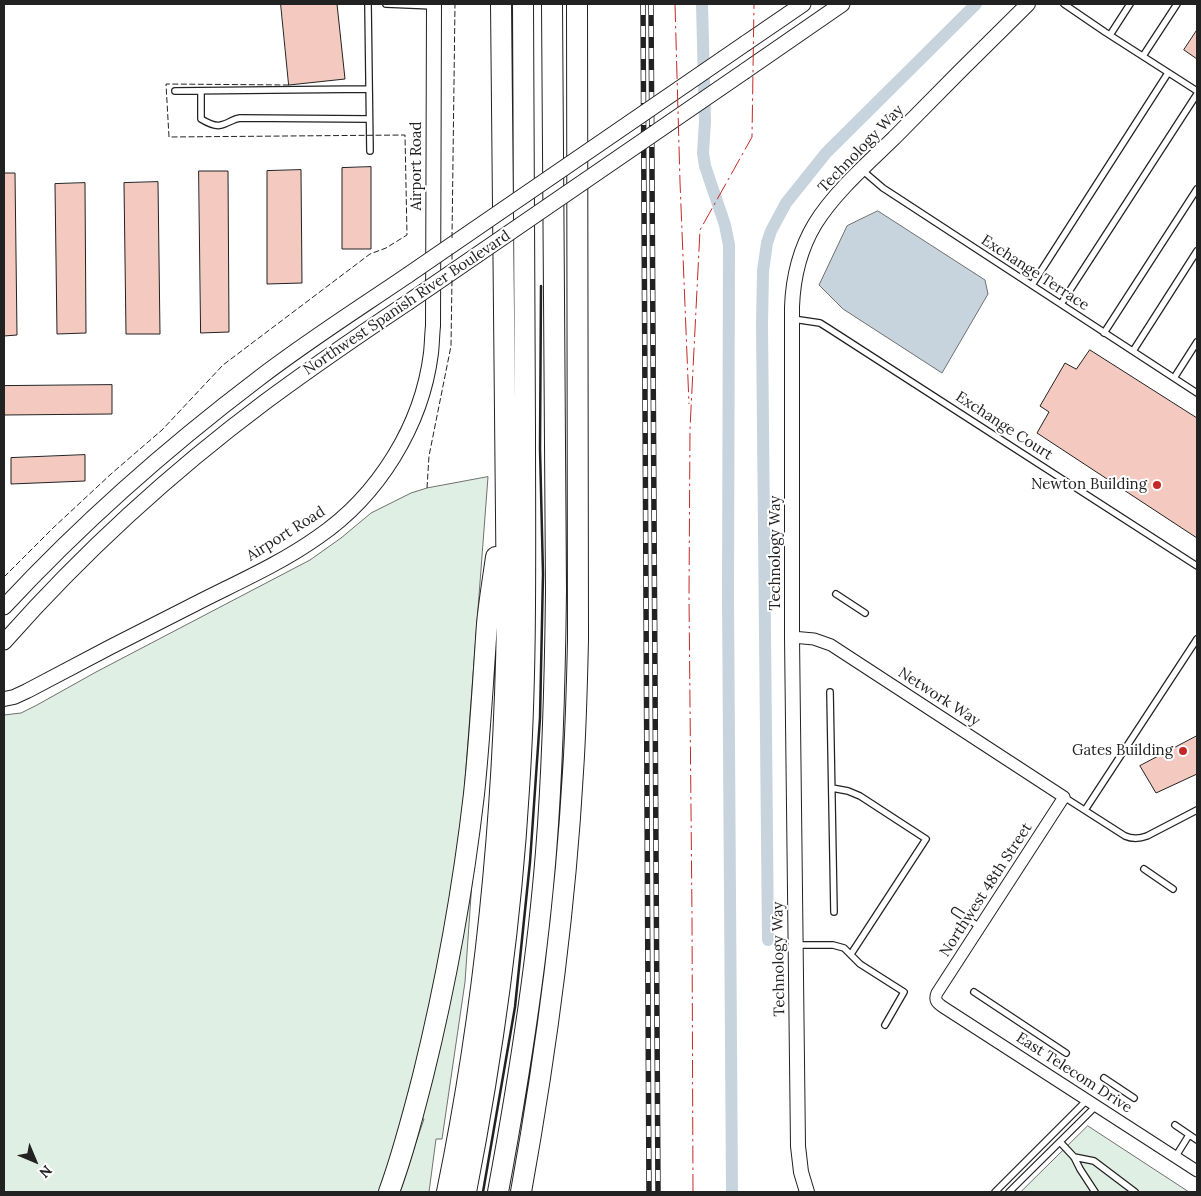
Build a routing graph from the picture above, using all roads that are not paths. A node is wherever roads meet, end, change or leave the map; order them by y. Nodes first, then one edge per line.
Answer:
1 (368, 4) edge
2 (386, 4) edge
3 (500, 4) edge
4 (524, 4) edge
5 (552, 4) edge
6 (577, 4) edge
7 (803, 4) edge
8 (842, 4) edge
9 (1028, 4) edge
10 (1064, 4) edge
11 (1130, 4) edge
12 (1177, 4) edge
13 (434, 5) edge
14 (1110, 35) junction
15 (1143, 56) junction
16 (1168, 73) junction
17 (369, 89) junction
18 (175, 91) dead end
19 (201, 91) junction
20 (1197, 93) edge
21 (369, 119) junction
22 (370, 151) dead end
23 (862, 170) junction
24 (1197, 189) edge
25 (1197, 251) edge
26 (1032, 286) junction
27 (1061, 304) junction
28 (792, 318) junction
29 (1104, 333) junction
30 (1197, 342) edge
31 (1133, 351) junction
32 (1174, 378) junction
33 (1197, 393) edge
34 (505, 490) junction
35 (1197, 566) edge
36 (836, 594) dead end
37 (4, 607) edge
38 (864, 613) dead end
39 (792, 637) junction
40 (1197, 639) edge
41 (4, 642) edge
42 (830, 692) dead end
43 (4, 699) edge
44 (832, 788) junction
45 (1064, 797) junction
46 (1085, 810) junction
47 (1197, 810) edge
48 (1144, 869) dead end
49 (1173, 889) dead end
50 (834, 912) dead end
51 (955, 912) dead end
52 (980, 927) junction
53 (795, 945) junction
54 (851, 954) junction
55 (974, 992) dead end
56 (936, 1000) joint
57 (885, 1025) dead end
58 (1066, 1053) dead end
59 (1104, 1078) dead end
60 (1134, 1098) dead end
61 (1091, 1103) junction
62 (1175, 1125) dead end
63 (1190, 1134) junction
64 (1197, 1140) edge
65 (1060, 1142) junction
66 (1176, 1156) junction
67 (1074, 1157) junction
68 (1197, 1171) edge
69 (389, 1192) edge
70 (447, 1192) edge
71 (466, 1192) edge
72 (498, 1192) edge
73 (521, 1192) edge
74 (807, 1192) edge
75 (995, 1192) edge
76 (1009, 1192) edge
77 (1095, 1192) edge
78 (1135, 1192) edge

1 - 17 lane
2 - 13 lane
3 - 34 highway
4 - 71 highway
5 - 72 highway
6 - 73 highway
7 - 37 main road, Northwest Spanish River Boulevard, bridge
8 - 41 main road, Northwest Spanish River Boulevard, bridge
9 - 23 street, Technology Way
10 - 14 lane
11 - 14 lane
12 - 15 lane
13 - 43 street, Airport Road
14 - 15 lane
15 - 16 lane
16 - 20 lane
16 - 26 lane
17 - 19 lane
17 - 21 lane
18 - 19 lane
19 - 21 lane
20 - 27 lane
21 - 22 lane
23 - 26 lane, Exchange Terrace
23 - 28 street, Technology Way
24 - 29 lane
25 - 31 lane
26 - 27 lane, Exchange Terrace
27 - 29 lane, Exchange Terrace
28 - 35 lane, Exchange Court
28 - 39 street, Technology Way
29 - 31 lane, Exchange Terrace
30 - 32 lane
31 - 32 lane, Exchange Terrace
32 - 33 lane, Exchange Terrace
34 - 69 highway
34 - 70 highway
36 - 38 lane
39 - 45 street, Network Way
39 - 53 street, Technology Way
40 - 46 lane
42 - 44 lane
44 - 50 lane
44 - 54 lane
45 - 46 lane
45 - 52 street, Northwest 48th Street
46 - 47 lane
48 - 49 lane
51 - 52 lane
52 - 56 street, Northwest 48th Street
53 - 54 lane
53 - 74 street, Technology Way
54 - 57 lane
55 - 58 lane
56 - 61 street, East Telecom Drive
59 - 60 lane
61 - 65 lane
61 - 66 street, East Telecom Drive
61 - 75 lane
62 - 63 lane
63 - 64 lane
63 - 66 lane
65 - 67 lane
65 - 76 lane
66 - 68 street, East Telecom Drive
67 - 77 lane
67 - 78 lane

